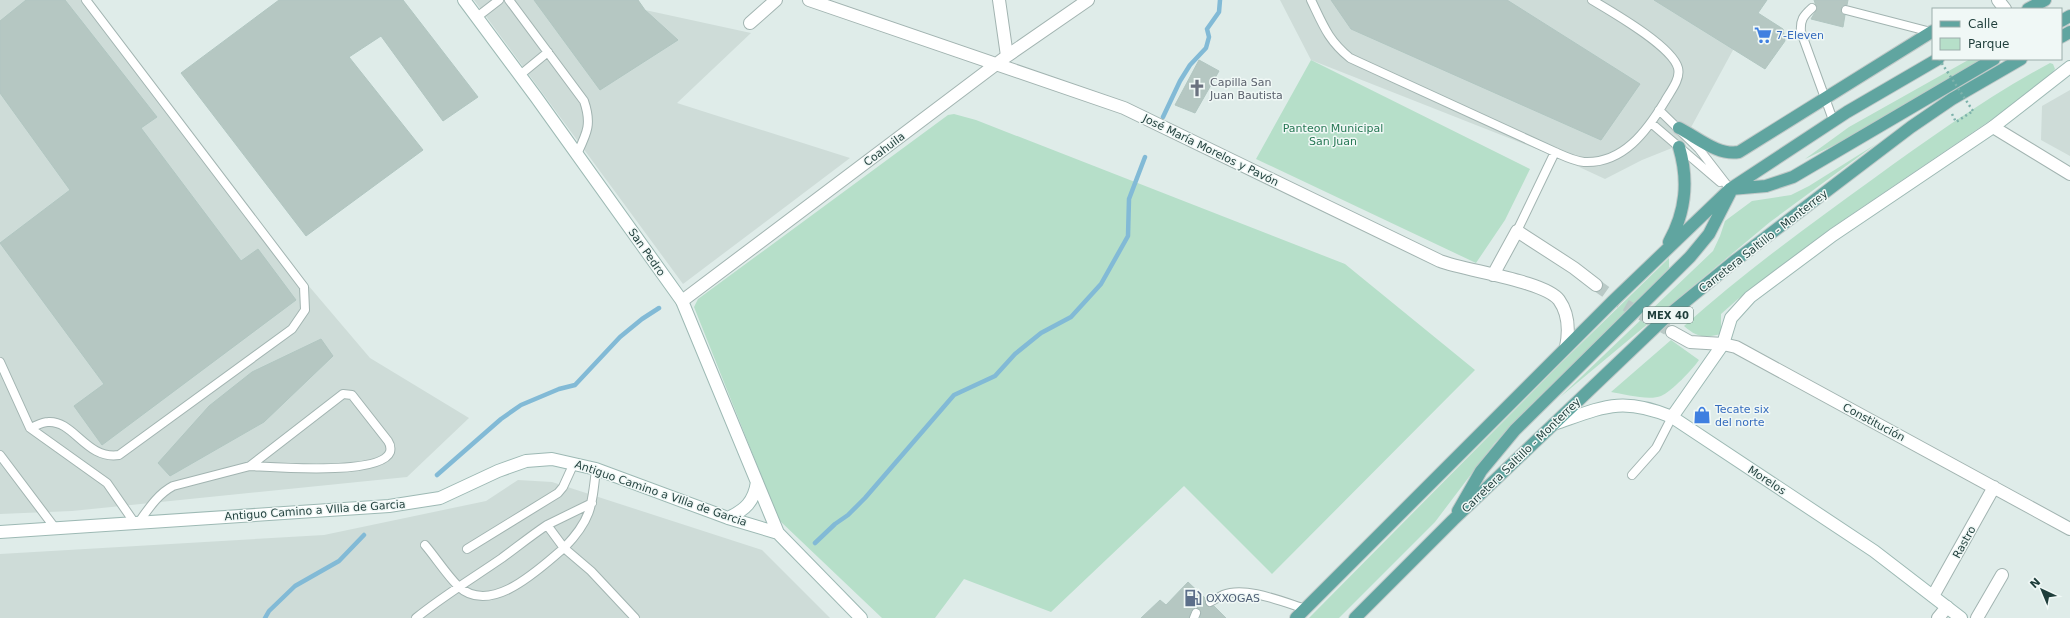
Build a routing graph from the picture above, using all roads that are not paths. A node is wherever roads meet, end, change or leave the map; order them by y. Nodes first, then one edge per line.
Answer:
1 (86, 0) edge
2 (464, 0) edge
3 (499, 0) edge
4 (509, 0) edge
5 (776, 0) edge
6 (809, 0) edge
7 (999, 0) edge
8 (1088, 0) edge
9 (1310, 0) edge
10 (1592, 0) edge
11 (2045, 0) edge
12 (1812, 8) dead end
13 (2030, 8) edge
14 (1846, 10) dead end
15 (477, 17) junction
16 (750, 23) dead end
17 (1932, 31) edge
18 (548, 52) junction
19 (1007, 56) junction
20 (1937, 60) edge
21 (1992, 60) edge
22 (2019, 60) edge
23 (996, 65) junction
24 (2070, 67) edge
25 (520, 75) junction
26 (1824, 98) junction
27 (1659, 110) junction
28 (1833, 120) junction
29 (1651, 123) junction
30 (1993, 127) junction
31 (1679, 128) junction
32 (1679, 147) junction
33 (1555, 152) junction
34 (577, 154) junction
35 (2070, 174) edge
36 (1730, 189) junction
37 (1517, 231) junction
38 (1664, 252) junction
39 (1493, 275) junction
40 (1596, 285) tunnel mouth
41 (682, 301) junction
42 (1672, 332) tunnel mouth
43 (1724, 344) junction
44 (1566, 348) junction
45 (0, 362) edge
46 (1672, 417) junction
47 (1554, 424) junction
48 (30, 428) junction
49 (0, 455) edge
50 (574, 463) junction
51 (250, 466) junction
52 (596, 469) junction
53 (1632, 476) dead end
54 (757, 482) junction
55 (1994, 487) junction
56 (592, 503) junction
57 (728, 518) junction
58 (1453, 520) junction
59 (136, 522) junction
60 (547, 525) junction
61 (55, 528) junction
62 (2070, 529) edge
63 (0, 532) edge
64 (778, 533) junction
65 (425, 545) dead end
66 (564, 548) junction
67 (467, 549) dead end
68 (2002, 575) dead end
69 (459, 587) junction
70 (1934, 596) junction
71 (1210, 602) dead end
72 (1947, 607) junction
73 (1306, 609) junction
74 (632, 617) edge
75 (416, 618) edge
76 (861, 618) edge
77 (1296, 618) edge
78 (1355, 618) edge
79 (1938, 618) edge
80 (1961, 618) edge
81 (1977, 618) edge

1 - 48 lane
2 - 15 street, San Pedro
3 - 15 lane
4 - 18 lane
5 - 16 street
6 - 23 street, José María Morelos y Pavón
7 - 19 street
8 - 19 street, Coahuila
9 - 33 lane
10 - 27 lane
11 - 13 main road
12 - 26 lane
14 - 17 lane
15 - 25 street, San Pedro
17 - 26 main road
18 - 25 lane
18 - 34 lane
19 - 23 street, Coahuila
20 - 28 main road
21 - 36 main road
22 - 47 main road, Carretera Saltillo - Monterrey / MEX 40
23 - 39 street, José María Morelos y Pavón
23 - 41 street, Coahuila
24 - 30 street
25 - 34 street, San Pedro
26 - 28 lane
26 - 31 main road
27 - 29 lane
27 - 31 lane
28 - 36 main road
29 - 32 lane
29 - 33 lane
30 - 35 street
30 - 43 street
31 - 36 lane
32 - 36 lane
32 - 38 main road
33 - 37 lane
34 - 41 street, San Pedro
36 - 38 main road
36 - 58 main road
37 - 39 street
37 - 40 street
38 - 44 main road
39 - 44 street, José María Morelos y Pavón
41 - 54 street, San Pedro
42 - 43 street, Constitución
43 - 46 street
43 - 55 street, Constitución
44 - 73 main road
45 - 48 lane
46 - 47 street, Morelos
46 - 53 lane
46 - 70 street, Morelos
47 - 58 main road, Carretera Saltillo - Monterrey / MEX 40
48 - 59 lane
49 - 61 lane
50 - 52 street, Antiguo Camino a VIlla de Garcia
50 - 59 street, Antiguo Camino a VIlla de Garcia
50 - 67 lane
51 - 51 lane
51 - 59 lane
52 - 56 lane
52 - 57 street, Antiguo Camino a VIlla de Garcia
54 - 57 street
54 - 64 street, San Pedro
55 - 62 street, Constitución
55 - 70 street, Rastro
56 - 60 lane
56 - 66 lane
57 - 64 street, Antiguo Camino a VIlla de Garcia
58 - 78 main road, Carretera Saltillo - Monterrey / MEX 40
59 - 61 street, Antiguo Camino a VIlla de Garcia
60 - 66 lane
60 - 69 lane
61 - 63 street, Antiguo Camino a VIlla de Garcia
64 - 76 street
65 - 69 lane
66 - 69 lane
66 - 74 lane
68 - 81 street
69 - 75 lane
70 - 72 street, Morelos
71 - 73 lane
72 - 79 street
72 - 80 street, Morelos
73 - 77 main road

